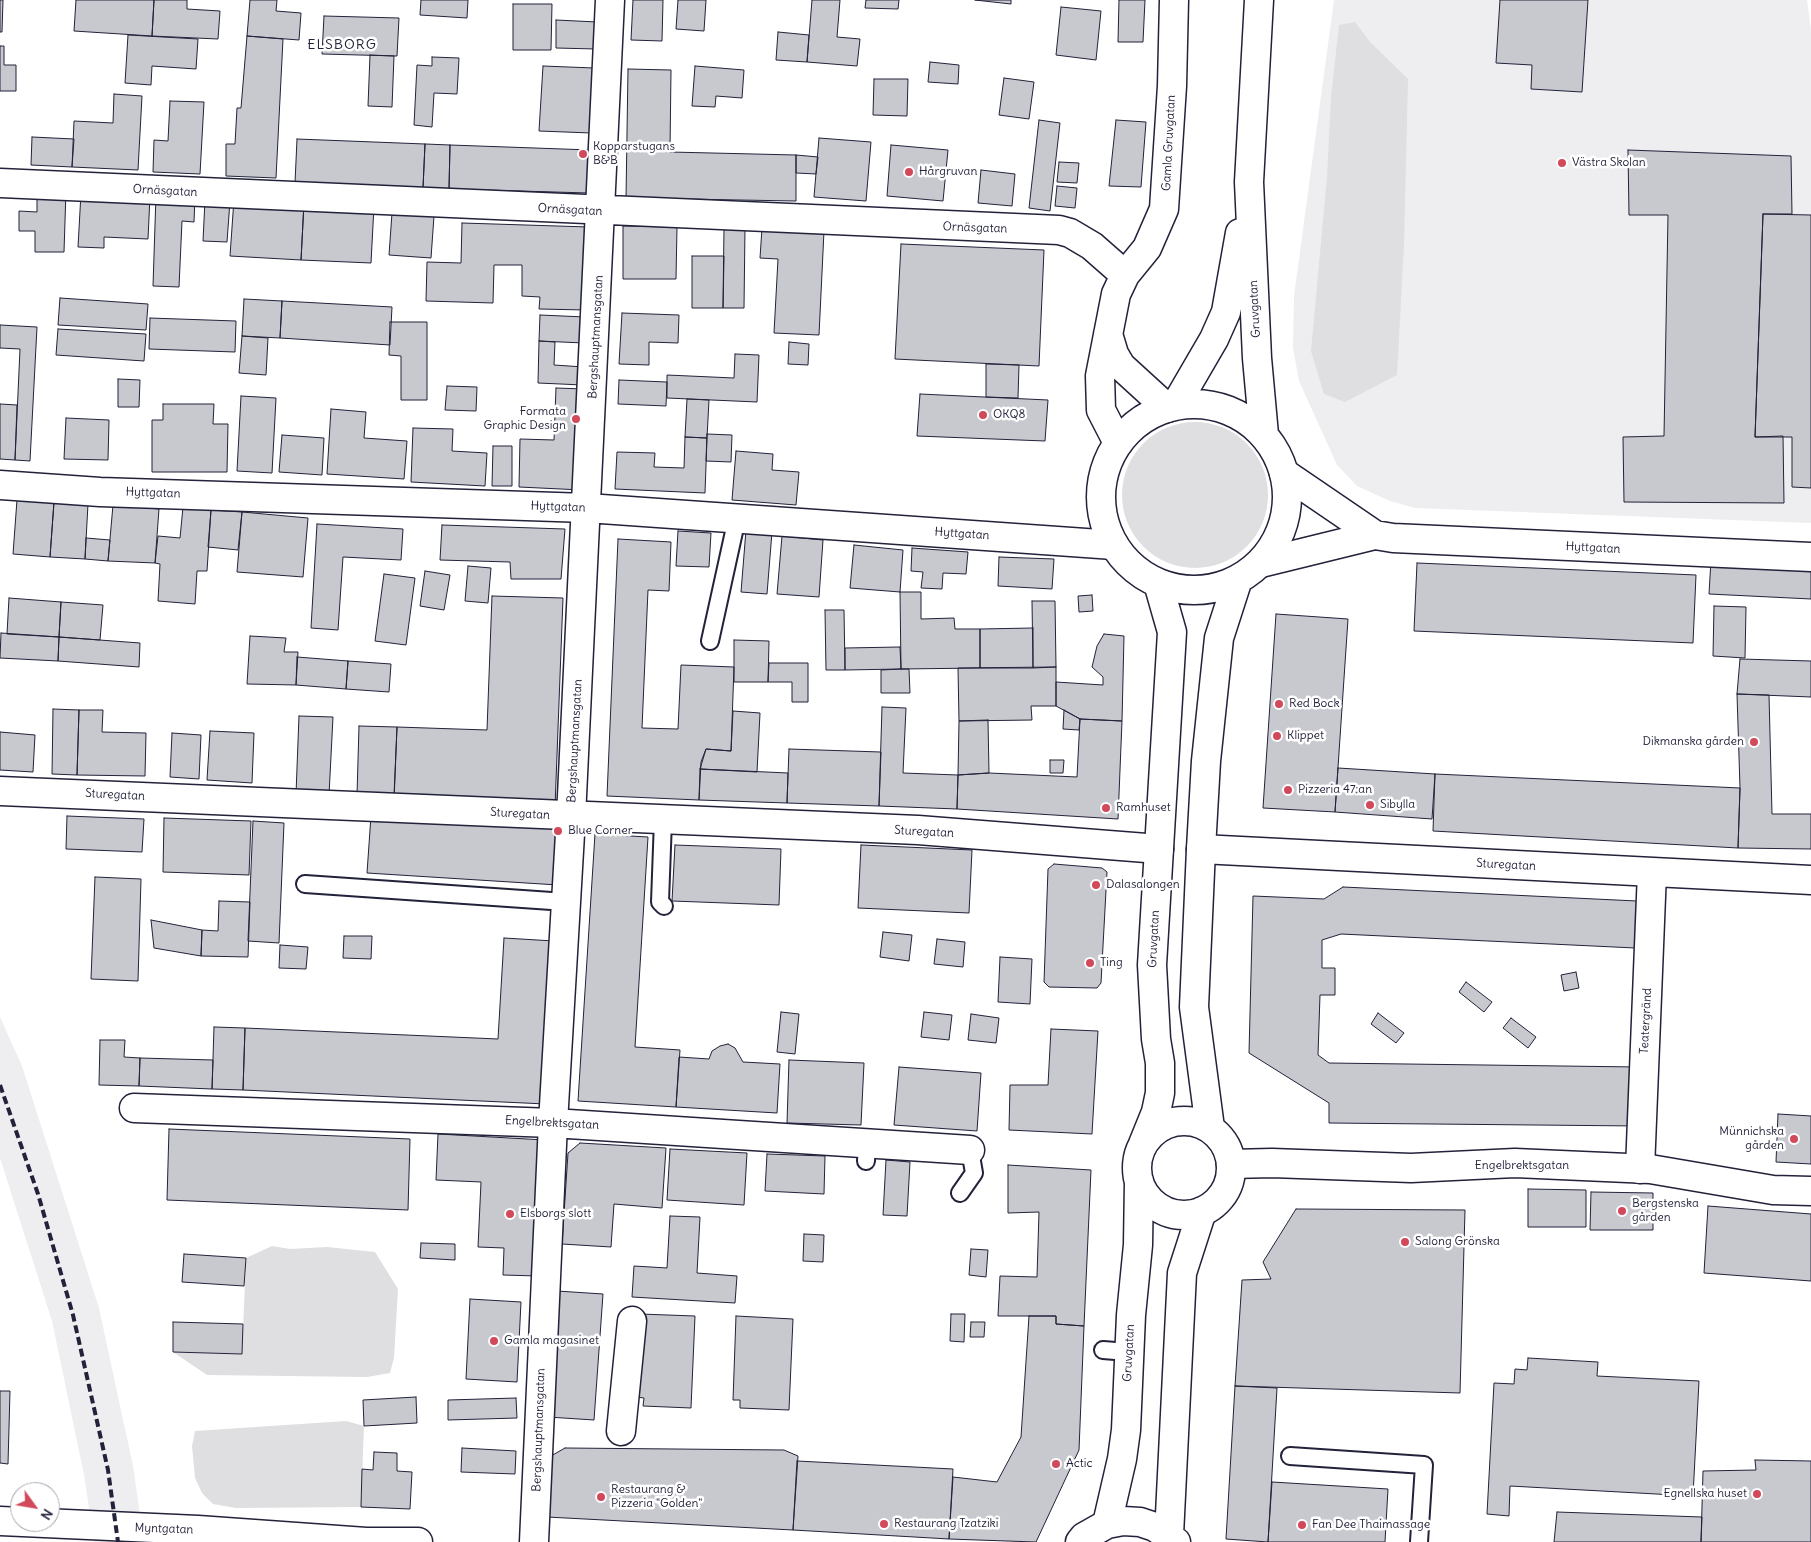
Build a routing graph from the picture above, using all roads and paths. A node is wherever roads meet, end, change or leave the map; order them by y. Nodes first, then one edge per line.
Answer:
1 (610, 0) edge
2 (1174, 0) edge
3 (1259, 0) edge
4 (1249, 182) junction
5 (0, 183) edge
6 (602, 211) junction
7 (1125, 275) junction
8 (1108, 334) junction
9 (1171, 407) junction
10 (1264, 435) junction
11 (1118, 443) junction
12 (1284, 473) junction
13 (0, 485) edge
14 (587, 508) junction
15 (737, 518) junction
16 (1375, 535) junction
17 (1114, 545) junction
18 (1811, 557) edge
19 (1261, 563) junction
20 (1238, 579) junction
21 (1158, 583) junction
22 (710, 641) dead end
23 (0, 791) edge
24 (571, 817) junction
25 (663, 820) junction
26 (1159, 849) junction
27 (1201, 849) junction
28 (1652, 872) junction
29 (1811, 880) edge
30 (305, 884) dead end
31 (566, 902) junction
32 (664, 906) dead end
33 (134, 1108) dead end
34 (553, 1123) junction
35 (1210, 1128) junction
36 (1143, 1144) junction
37 (970, 1150) joint
38 (1231, 1164) junction
39 (1640, 1169) junction
40 (1139, 1181) junction
41 (1811, 1191) edge
42 (960, 1193) dead end
43 (1202, 1211) junction
44 (632, 1321) dead end
45 (621, 1431) dead end
46 (1290, 1456) dead end
47 (0, 1521) edge
48 (1108, 1524) junction
49 (1173, 1538) edge
50 (366, 1542) edge
51 (418, 1542) edge
52 (534, 1542) edge
53 (1080, 1542) edge
54 (1419, 1542) edge

1 - 6 street, Bergshauptmansgatan
2 - 7 street, Gamla Gruvgatan
3 - 4 street, Gruvgatan
4 - 9 street, Gruvgatan
4 - 10 street, Gruvgatan
5 - 6 street, Ornäsgatan
6 - 7 street, Ornäsgatan
6 - 14 street, Bergshauptmansgatan
7 - 8 street, Gamla Gruvgatan
8 - 9 street
8 - 11 street, Gamla Gruvgatan
9 - 10 street
9 - 11 street
10 - 12 street
11 - 17 street
12 - 16 street, Hyttgatan
12 - 19 street
13 - 14 street, Hyttgatan
14 - 15 street, Hyttgatan
14 - 24 street, Bergshauptmansgatan
15 - 17 street, Hyttgatan
15 - 22 lane
16 - 18 street, Hyttgatan
16 - 19 street, Hyttgatan
17 - 21 street
19 - 20 street
20 - 21 street
20 - 27 street
21 - 26 street, Gruvgatan
23 - 24 street, Sturegatan
24 - 25 street, Sturegatan
24 - 31 street, Bergshauptmansgatan
25 - 26 street, Sturegatan
25 - 32 lane
26 - 36 street, Gruvgatan
27 - 28 street, Sturegatan
27 - 35 street
28 - 29 street, Sturegatan
28 - 39 street, Teatergränd
30 - 31 lane
31 - 34 street, Bergshauptmansgatan
33 - 34 street, Engelbrektsgatan
34 - 37 street, Engelbrektsgatan
34 - 52 street, Bergshauptmansgatan
35 - 36 street
35 - 38 street
36 - 40 street
37 - 42 lane
38 - 39 street, Engelbrektsgatan
38 - 43 street
39 - 41 street, Engelbrektsgatan
40 - 43 street
40 - 48 street, Gruvgatan
43 - 49 street
44 - 45 street
46 - 54 lane
47 - 50 street, Myntgatan
48 - 49 street
48 - 53 street
50 - 51 street, Myntgatan

